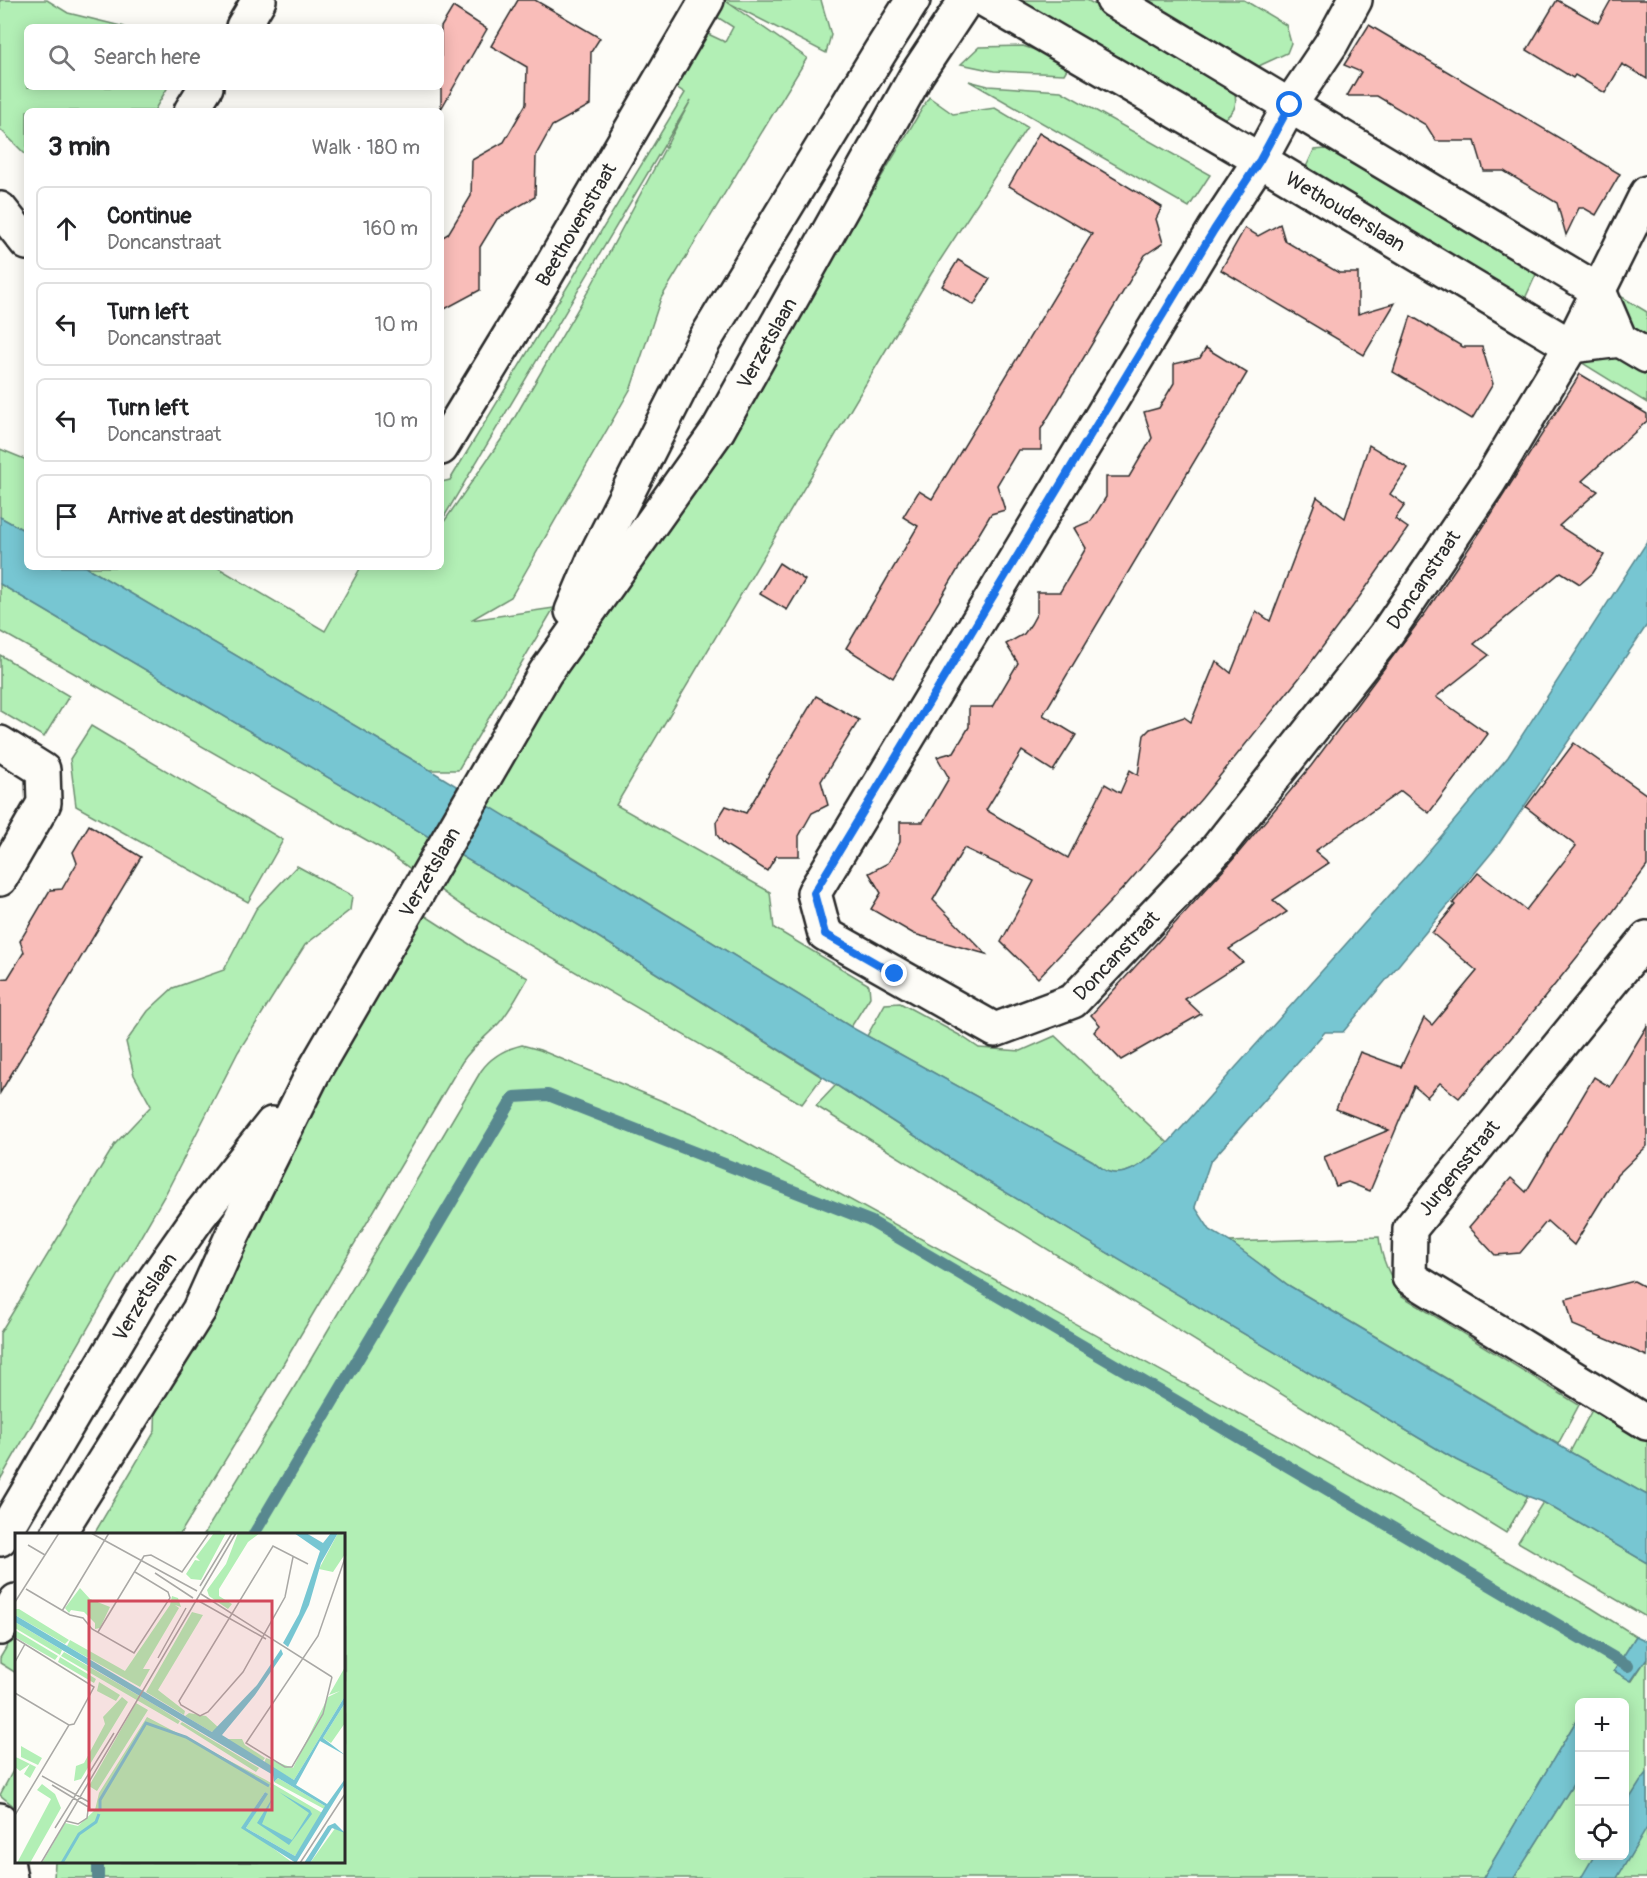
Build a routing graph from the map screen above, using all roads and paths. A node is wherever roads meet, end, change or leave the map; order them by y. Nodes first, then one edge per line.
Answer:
1 (259, 0) edge
2 (707, 0) edge
3 (913, 0) edge
4 (966, 0) edge
5 (985, 0) edge
6 (1113, 0) edge
7 (1355, 0) edge
8 (245, 24) edge
9 (204, 90) edge
10 (1290, 105) junction
11 (193, 108) edge
12 (1260, 160) junction
13 (1647, 193) edge
14 (0, 209) edge
15 (24, 239) edge
16 (1599, 291) junction
17 (1571, 346) junction
18 (1634, 348) edge
19 (444, 443) edge
20 (545, 673) junction
21 (0, 743) edge
22 (0, 879) edge
23 (1647, 938) edge
24 (314, 1071) junction
25 (1647, 1423) edge
26 (59, 1533) edge
27 (0, 1539) edge
28 (15, 1603) edge
29 (0, 1628) edge
30 (0, 1820) edge
31 (6, 1862) edge

1 - 8 street
2 - 19 street, Beethovenstraat
3 - 20 street, Verzetslaan
4 - 20 street, Verzetslaan
5 - 12 street, Wethouderslaan
6 - 10 street
7 - 10 street, Doncanstraat
9 - 11 street
10 - 12 street, Doncanstraat
10 - 16 street
12 - 17 street, Wethouderslaan
12 - 17 street, Doncanstraat
13 - 16 street
14 - 15 street
16 - 17 street
16 - 18 street
17 - 18 street
20 - 24 street, Verzetslaan
21 - 22 street
23 - 25 street, Jurgensstraat
24 - 26 street, Verzetslaan
24 - 27 street, Verzetslaan
28 - 29 street
30 - 31 street

